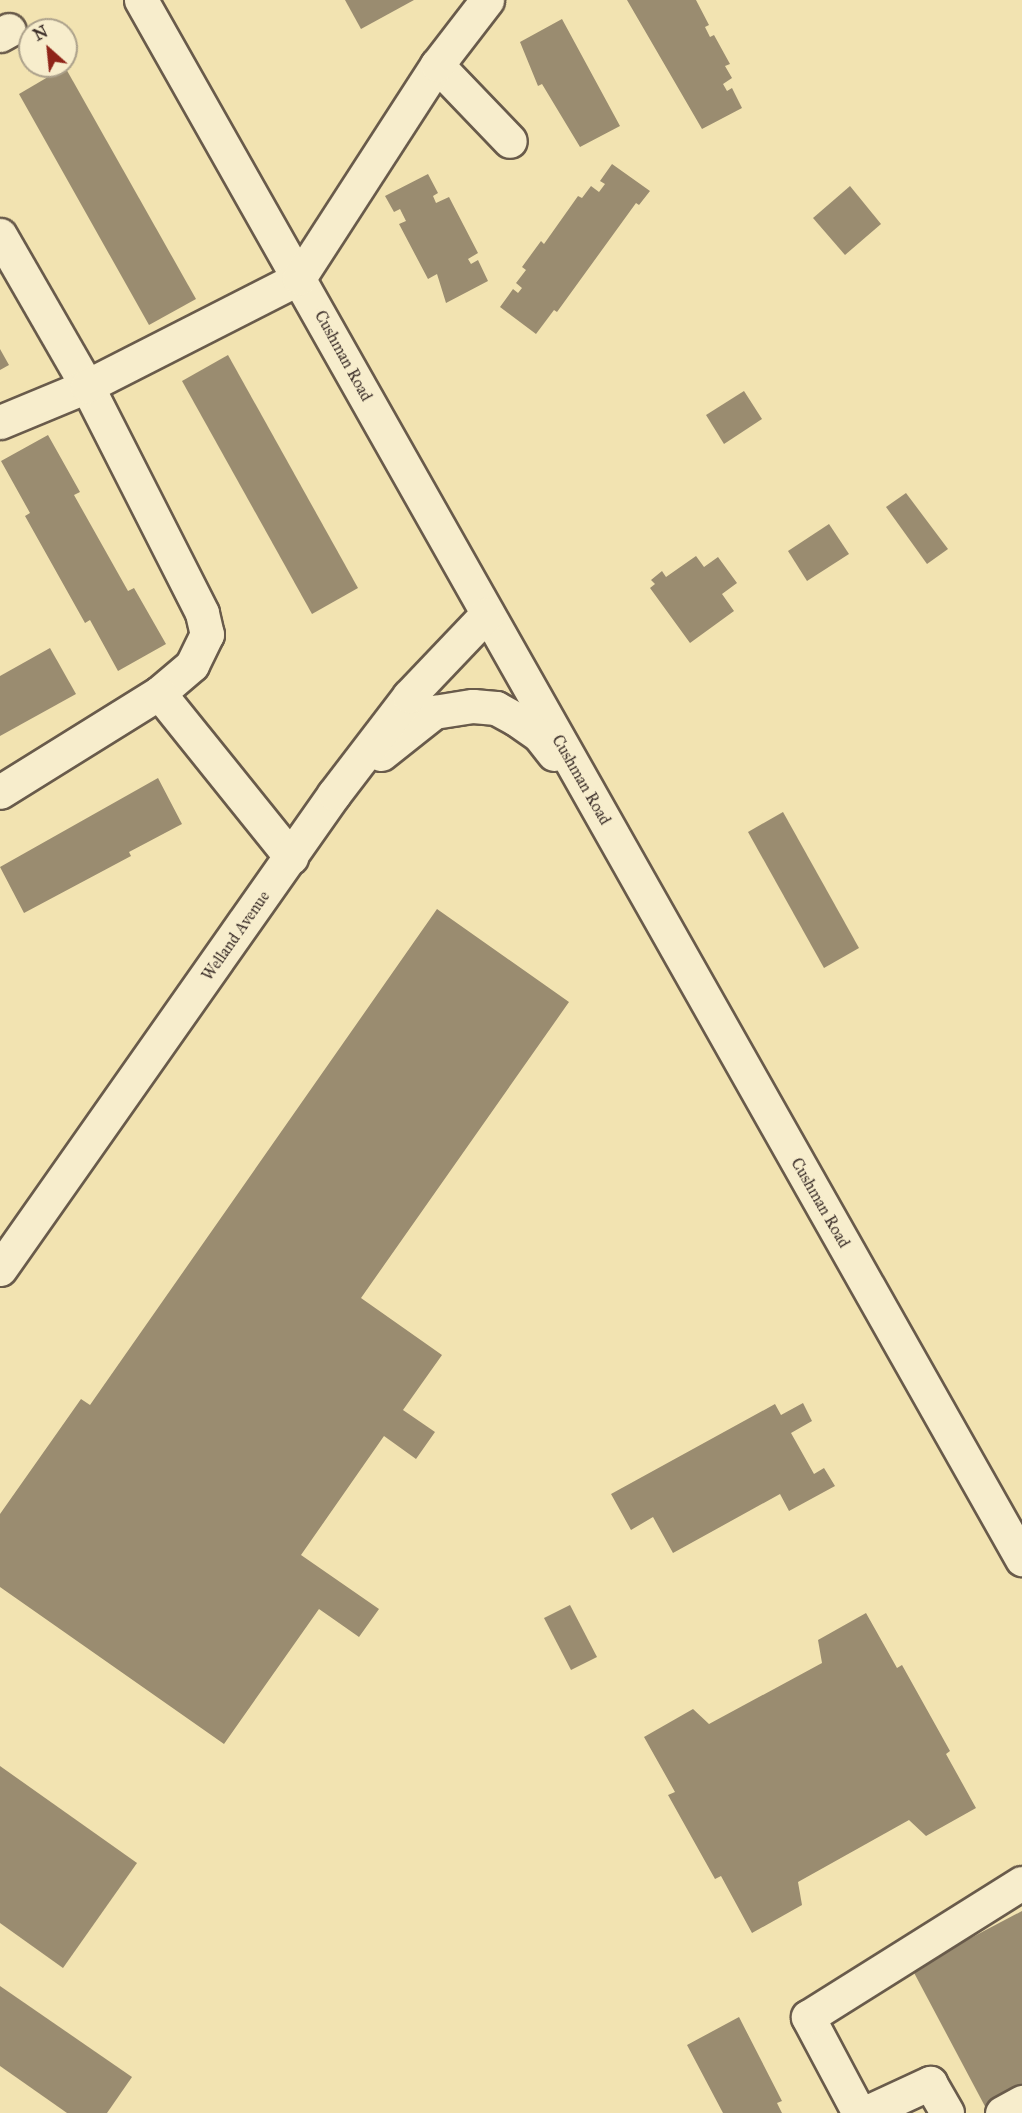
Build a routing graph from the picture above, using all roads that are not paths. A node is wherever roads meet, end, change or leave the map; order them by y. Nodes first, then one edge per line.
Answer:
1 (141, 0) edge
2 (487, 0) edge
3 (437, 65) junction
4 (510, 141) dead end
5 (0, 235) edge
6 (299, 278) junction
7 (87, 386) junction
8 (0, 422) edge
9 (487, 614) junction
10 (159, 693) junction
11 (0, 792) edge
12 (334, 794) junction
13 (595, 805) junction
14 (291, 857) junction
15 (0, 1269) edge
16 (1022, 1559) edge
17 (1022, 1883) edge
18 (1022, 2102) edge
19 (859, 2113) edge
20 (865, 2113) edge
21 (947, 2113) edge
22 (1002, 2113) edge

1 - 6 street, Cushman Road
2 - 3 street
3 - 4 street
3 - 6 street
5 - 7 street
6 - 7 street
6 - 9 street, Cushman Road
7 - 8 street
7 - 10 street
9 - 12 street, Welland Avenue
9 - 13 street, Cushman Road
10 - 11 street
10 - 14 street
12 - 13 street
12 - 14 street, Welland Avenue
13 - 16 street, Cushman Road
14 - 15 street, Welland Avenue
17 - 19 street
18 - 22 street
20 - 21 street

